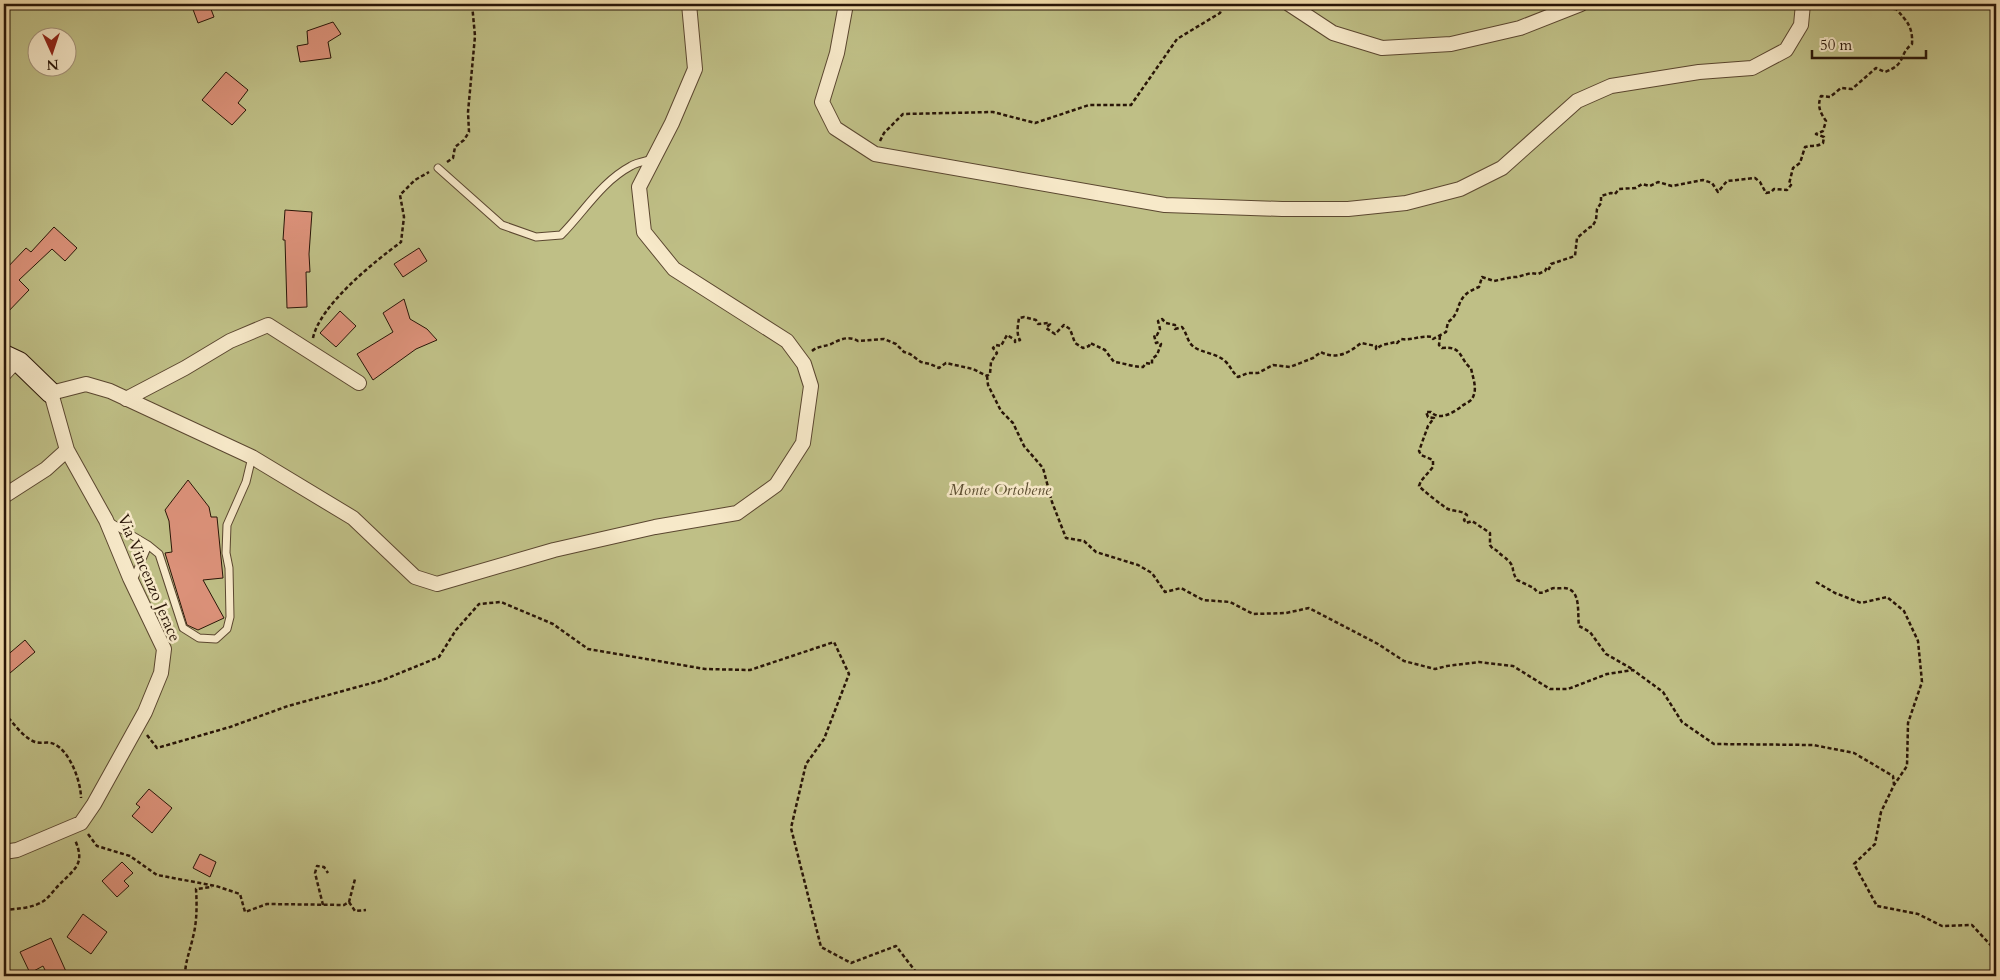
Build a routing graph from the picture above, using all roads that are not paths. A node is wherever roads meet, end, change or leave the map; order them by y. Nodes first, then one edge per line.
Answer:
1 (689, 4) edge
2 (846, 4) edge
3 (1289, 4) edge
4 (1581, 4) edge
5 (1803, 4) edge
6 (654, 159) junction
7 (438, 168) road end
8 (11, 359) edge
9 (4, 379) edge
10 (359, 383) dead end
11 (51, 393) junction
12 (126, 398) junction
13 (67, 450) junction
14 (252, 457) junction
15 (4, 496) edge
16 (106, 520) junction
17 (148, 545) junction
18 (130, 578) junction
19 (4, 852) edge

1 - 6 street
2 - 5 street
3 - 4 street
6 - 7 lane
6 - 14 street
8 - 9 lane
8 - 11 street
10 - 12 street
11 - 12 street
11 - 13 street, Via Vincenzo Jerace
12 - 14 street
13 - 15 street
13 - 16 street, Via Vincenzo Jerace
14 - 17 lane
16 - 17 lane
16 - 18 street, Via Vincenzo Jerace
17 - 18 lane
18 - 19 street, Via Vincenzo Jerace

